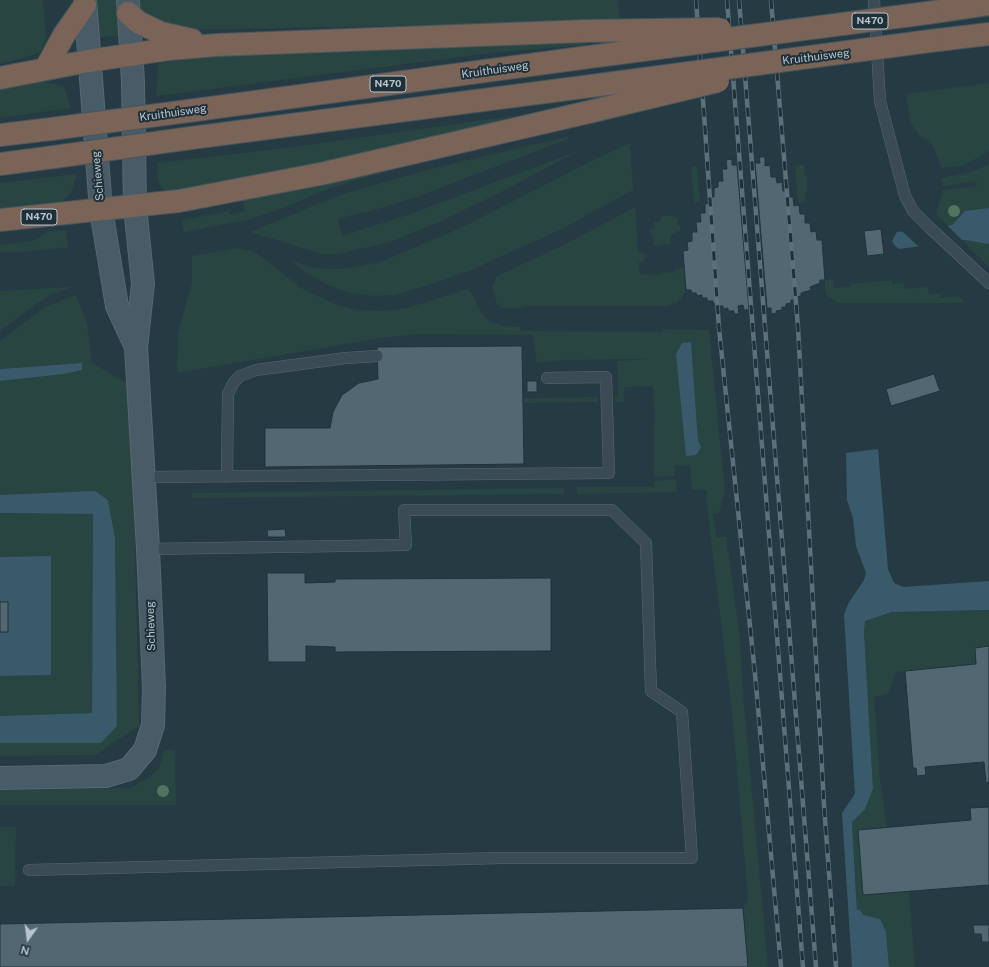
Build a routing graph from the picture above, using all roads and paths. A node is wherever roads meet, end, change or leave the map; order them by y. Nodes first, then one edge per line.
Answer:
1 (874, 0) edge
2 (85, 2) edge
3 (989, 4) edge
4 (128, 7) edge
5 (813, 28) junction
6 (989, 34) edge
7 (217, 45) junction
8 (131, 54) junction
9 (818, 56) junction
10 (88, 61) junction
11 (46, 68) junction
12 (0, 78) edge
13 (0, 136) edge
14 (0, 164) edge
15 (135, 207) junction
16 (101, 210) junction
17 (0, 220) edge
18 (989, 283) edge
19 (136, 347) junction
20 (377, 356) dead end
21 (547, 378) dead end
22 (144, 477) junction
23 (227, 477) junction
24 (148, 550) junction
25 (0, 778) edge
26 (29, 870) dead end

1 - 18 lane
2 - 10 street, Schieweg
2 - 11 highway
3 - 5 highway, Kruithuisweg / N470, bridge
4 - 7 highway, N470
4 - 8 street, Schieweg
5 - 7 highway, N470, bridge
5 - 13 highway, Kruithuisweg / N470, bridge
6 - 9 highway, Kruithuisweg / N470, bridge
7 - 8 highway, N470
8 - 10 highway, N470
8 - 15 street, Schieweg
9 - 14 highway, Kruithuisweg / N470, bridge
9 - 15 highway, N470, bridge
10 - 11 highway, N470
10 - 16 street, Schieweg
11 - 12 highway, N470
15 - 16 highway, N470
15 - 19 street, Schieweg
16 - 17 highway, N470
16 - 19 street, Schieweg
19 - 22 street, Schieweg
20 - 23 lane
21 - 23 lane
22 - 23 lane
22 - 24 street, Schieweg
24 - 25 street, Schieweg
24 - 26 lane

